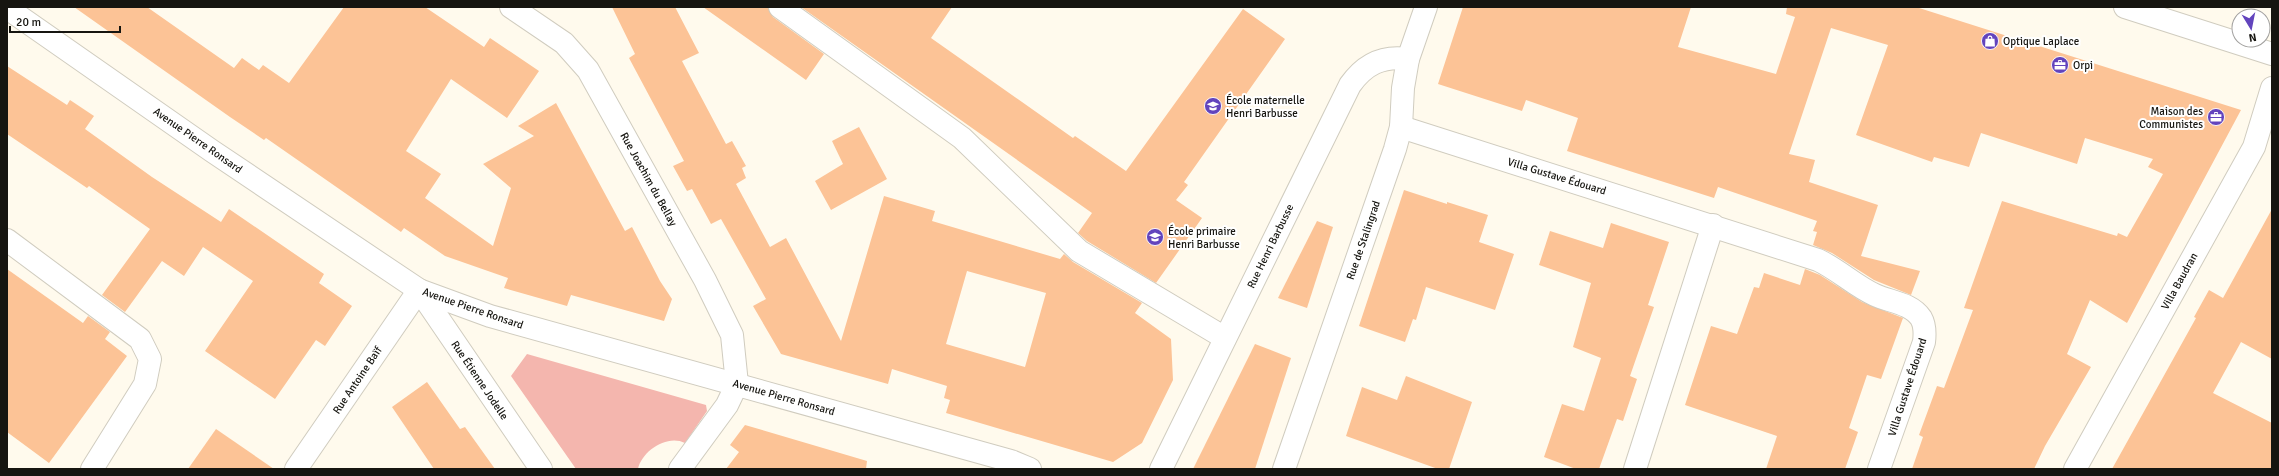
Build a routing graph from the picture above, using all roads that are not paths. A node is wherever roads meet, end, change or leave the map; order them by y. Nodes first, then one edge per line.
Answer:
1 (511, 7) edge
2 (780, 7) edge
3 (1426, 7) edge
4 (2125, 7) edge
5 (7, 8) edge
6 (2272, 54) edge
7 (1408, 59) junction
8 (2272, 88) edge
9 (1401, 127) junction
10 (1713, 225) junction
11 (7, 240) edge
12 (419, 290) junction
13 (1225, 338) junction
14 (737, 384) junction
15 (92, 469) edge
16 (296, 469) edge
17 (541, 469) edge
18 (680, 469) edge
19 (1030, 469) edge
20 (1161, 469) edge
21 (1284, 469) edge
22 (1635, 469) edge
23 (1879, 469) edge
24 (2075, 469) edge

1 - 14 street, Rue Joachim du Bellay
2 - 13 street
3 - 7 street, Rue de Stalingrad
4 - 6 street
5 - 12 street, Avenue Pierre Ronsard
7 - 9 street, Rue de Stalingrad
7 - 13 street, Rue Henri Barbusse
8 - 24 street, Villa Baudran
9 - 10 street, Villa Gustave Édouard
9 - 21 street, Rue de Stalingrad
10 - 22 street
10 - 23 street, Villa Gustave Édouard
11 - 15 street
12 - 14 street, Avenue Pierre Ronsard
12 - 16 street, Rue Antoine Baïf
12 - 17 street, Rue Étienne Jodelle
13 - 20 street, Rue Henri Barbusse
14 - 18 street
14 - 19 street, Avenue Pierre Ronsard

